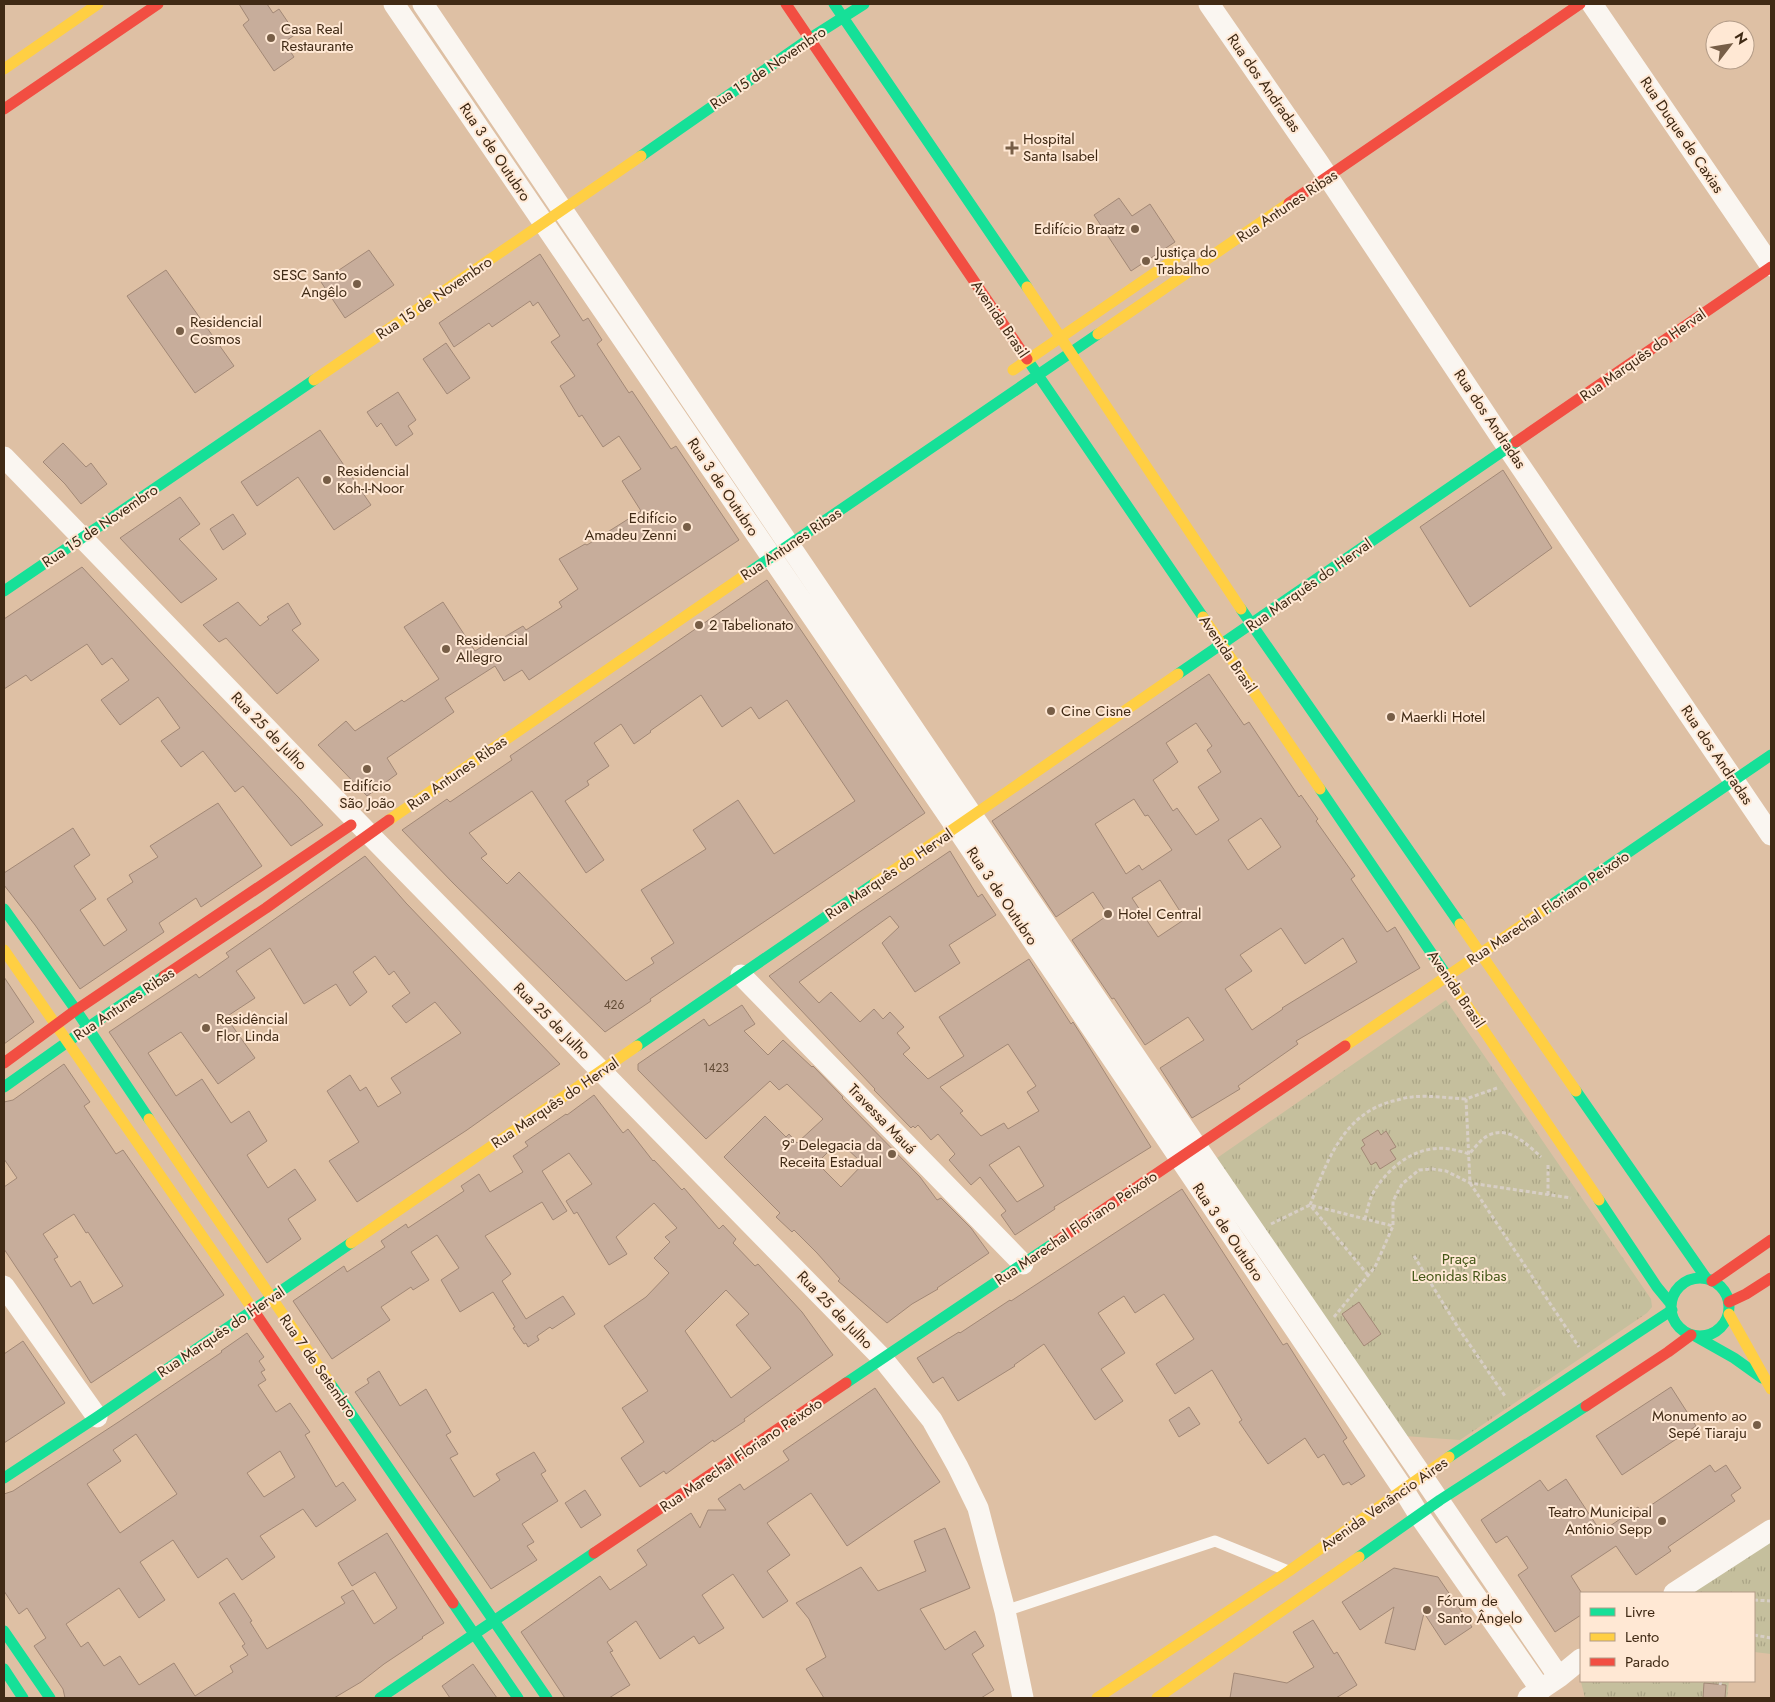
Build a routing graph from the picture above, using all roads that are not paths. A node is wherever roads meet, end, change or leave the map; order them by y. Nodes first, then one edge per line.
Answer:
1 (98, 4) edge
2 (156, 4) edge
3 (394, 4) edge
4 (423, 4) edge
5 (786, 4) edge
6 (834, 4) edge
7 (864, 4) edge
8 (1209, 4) edge
9 (1580, 4) edge
10 (1592, 4) edge
11 (844, 18) junction
12 (809, 38) junction
13 (467, 68) junction
14 (4, 69) edge
15 (446, 81) junction
16 (4, 109) edge
17 (1321, 166) junction
18 (563, 210) junction
19 (544, 223) junction
20 (1183, 254) dead end
21 (1771, 266) edge
22 (1127, 292) junction
23 (1138, 307) junction
24 (1061, 336) junction
25 (1072, 352) junction
26 (1028, 360) junction
27 (1038, 375) junction
28 (1003, 377) dead end
29 (1508, 448) junction
30 (4, 457) edge
31 (82, 538) junction
32 (773, 542) junction
33 (4, 591) edge
34 (1251, 624) junction
35 (1221, 645) junction
36 (1771, 755) edge
37 (1734, 780) junction
38 (964, 822) junction
39 (363, 824) junction
40 (1771, 835) edge
41 (254, 890) junction
42 (266, 908) junction
43 (4, 909) edge
44 (4, 950) edge
45 (1481, 954) junction
46 (1056, 957) junction
47 (741, 975) junction
48 (1449, 976) junction
49 (76, 1010) junction
50 (56, 1026) junction
51 (87, 1028) junction
52 (68, 1043) junction
53 (4, 1063) edge
54 (602, 1071) junction
55 (4, 1087) edge
56 (1196, 1147) junction
57 (174, 1156) junction
58 (1179, 1159) junction
59 (155, 1169) junction
60 (1771, 1240) edge
61 (1023, 1264) junction
62 (1771, 1278) edge
63 (1710, 1279) junction
64 (4, 1286) edge
65 (271, 1298) junction
66 (1671, 1307) junction
67 (1729, 1308) junction
68 (253, 1310) junction
69 (1693, 1335) junction
70 (882, 1359) junction
71 (1769, 1385) edge
72 (97, 1417) junction
73 (375, 1448) junction
74 (356, 1461) junction
75 (1422, 1475) junction
76 (4, 1478) edge
77 (1403, 1489) junction
78 (1440, 1500) junction
79 (1419, 1515) junction
80 (1771, 1530) edge
81 (1289, 1571) junction
82 (1676, 1592) edge
83 (1004, 1611) junction
84 (494, 1622) junction
85 (4, 1632) edge
86 (475, 1634) junction
87 (1580, 1660) edge
88 (4, 1669) edge
89 (1559, 1677) junction
90 (1535, 1694) edge
91 (23, 1698) edge
92 (50, 1698) edge
93 (380, 1698) edge
94 (518, 1698) edge
95 (547, 1698) edge
96 (1023, 1698) edge
97 (1097, 1698) edge
98 (1157, 1698) edge

1 - 14 street
2 - 16 street
3 - 15 street, Rua 3 de Outubro
4 - 13 street, Rua 3 de Outubro
5 - 12 street, Avenida Brasil
6 - 11 street
7 - 11 street, Rua 15 de Novembro
8 - 17 street, Rua dos Andradas
9 - 17 street, Rua Antunes Ribas
10 - 21 street, Rua Duque de Caxias
11 - 12 street, Rua 15 de Novembro
11 - 24 street
12 - 18 street, Rua 15 de Novembro
12 - 26 street, Avenida Brasil
13 - 15 street
13 - 18 street, Rua 3 de Outubro
15 - 19 street, Rua 3 de Outubro
17 - 23 street, Rua Antunes Ribas
17 - 29 street, Rua dos Andradas
18 - 19 street, Rua 15 de Novembro
18 - 32 street, Rua 3 de Outubro
19 - 31 street, Rua 15 de Novembro
19 - 32 street, Rua 3 de Outubro
20 - 22 street
21 - 29 street, Rua Marquês do Herval
22 - 23 street
22 - 24 street
23 - 25 street, Rua Antunes Ribas
24 - 25 street
24 - 26 street
25 - 27 street, Rua Antunes Ribas
25 - 34 street
26 - 27 street, Avenida Brasil
26 - 28 street
27 - 32 street, Rua Antunes Ribas
27 - 35 street, Avenida Brasil
29 - 34 street, Rua Marquês do Herval
29 - 37 street, Rua dos Andradas
30 - 31 street, Rua 25 de Julho
31 - 33 street, Rua 15 de Novembro
31 - 39 street, Rua 25 de Julho
32 - 38 street, Rua 3 de Outubro
32 - 39 street, Rua Antunes Ribas
34 - 35 street, Rua Marquês do Herval
34 - 45 street
35 - 38 street, Rua Marquês do Herval
35 - 48 street, Avenida Brasil
36 - 37 street, Rua Marechal Floriano Peixoto
37 - 40 street, Rua dos Andradas
37 - 45 street, Rua Marechal Floriano Peixoto
38 - 46 street, Rua 3 de Outubro
38 - 47 street, Rua Marquês do Herval
39 - 41 street, Rua Antunes Ribas
39 - 42 street, Rua Antunes Ribas
39 - 54 street, Rua 25 de Julho
41 - 42 street
41 - 49 street, Rua Antunes Ribas
42 - 51 street, Rua Antunes Ribas
43 - 49 street, Rua 7 de Setembro
44 - 50 street, Rua 7 de Setembro
45 - 48 street, Rua Marechal Floriano Peixoto
45 - 63 street
46 - 56 street, Rua 3 de Outubro
46 - 58 street, Rua 3 de Outubro
47 - 54 street, Rua Marquês do Herval
47 - 61 street, Travessa Mauá
48 - 56 street, Rua Marechal Floriano Peixoto
48 - 66 street, Avenida Brasil
49 - 50 street, Rua Antunes Ribas
49 - 51 street, Rua 7 de Setembro
50 - 52 street, Rua 7 de Setembro
50 - 53 street, Rua Antunes Ribas
51 - 52 street, Rua Antunes Ribas
51 - 57 street, Rua 7 de Setembro
52 - 55 street, Rua Antunes Ribas
52 - 59 street, Rua 7 de Setembro
54 - 65 street, Rua Marquês do Herval
54 - 70 street, Rua 25 de Julho
56 - 58 street, Rua Marechal Floriano Peixoto
56 - 75 street, Rua 3 de Outubro
57 - 59 street
57 - 65 street, Rua 7 de Setembro
58 - 61 street, Rua Marechal Floriano Peixoto
58 - 77 street, Rua 3 de Outubro
59 - 68 street, Rua 7 de Setembro
60 - 63 street, Avenida Venâncio Aires
61 - 70 street, Rua Marechal Floriano Peixoto
62 - 67 street, Avenida Venâncio Aires
63 - 66 street, Avenida Venâncio Aires
63 - 67 street
64 - 72 street
65 - 68 street, Rua Marquês do Herval
65 - 73 street, Rua 7 de Setembro
66 - 69 street
66 - 75 street, Avenida Venâncio Aires
67 - 69 street, Avenida Venâncio Aires
67 - 71 street
68 - 72 street, Rua Marquês do Herval
68 - 74 street, Rua 7 de Setembro
69 - 71 street
69 - 78 street, Avenida Venâncio Aires
70 - 83 street, Rua 25 de Julho
70 - 84 street, Rua Marechal Floriano Peixoto
72 - 76 street, Rua Marquês do Herval
73 - 74 street
73 - 84 street, Rua 7 de Setembro
74 - 86 street, Rua 7 de Setembro
75 - 77 street, Avenida Venâncio Aires
75 - 78 street, Rua 3 de Outubro
77 - 79 street, Rua 3 de Outubro
77 - 81 street, Avenida Venâncio Aires
78 - 79 street, Avenida Venâncio Aires
78 - 89 street, Rua 3 de Outubro
79 - 90 street, Rua 3 de Outubro
79 - 98 street, Avenida Venâncio Aires
80 - 82 street
81 - 83 lane
81 - 97 street, Avenida Venâncio Aires
83 - 96 street, Rua 25 de Julho
84 - 86 street, Rua Marechal Floriano Peixoto
84 - 95 street, Rua 7 de Setembro
85 - 92 street
86 - 93 street, Rua Marechal Floriano Peixoto
86 - 94 street, Rua 7 de Setembro
87 - 89 street
88 - 91 street
89 - 90 street

